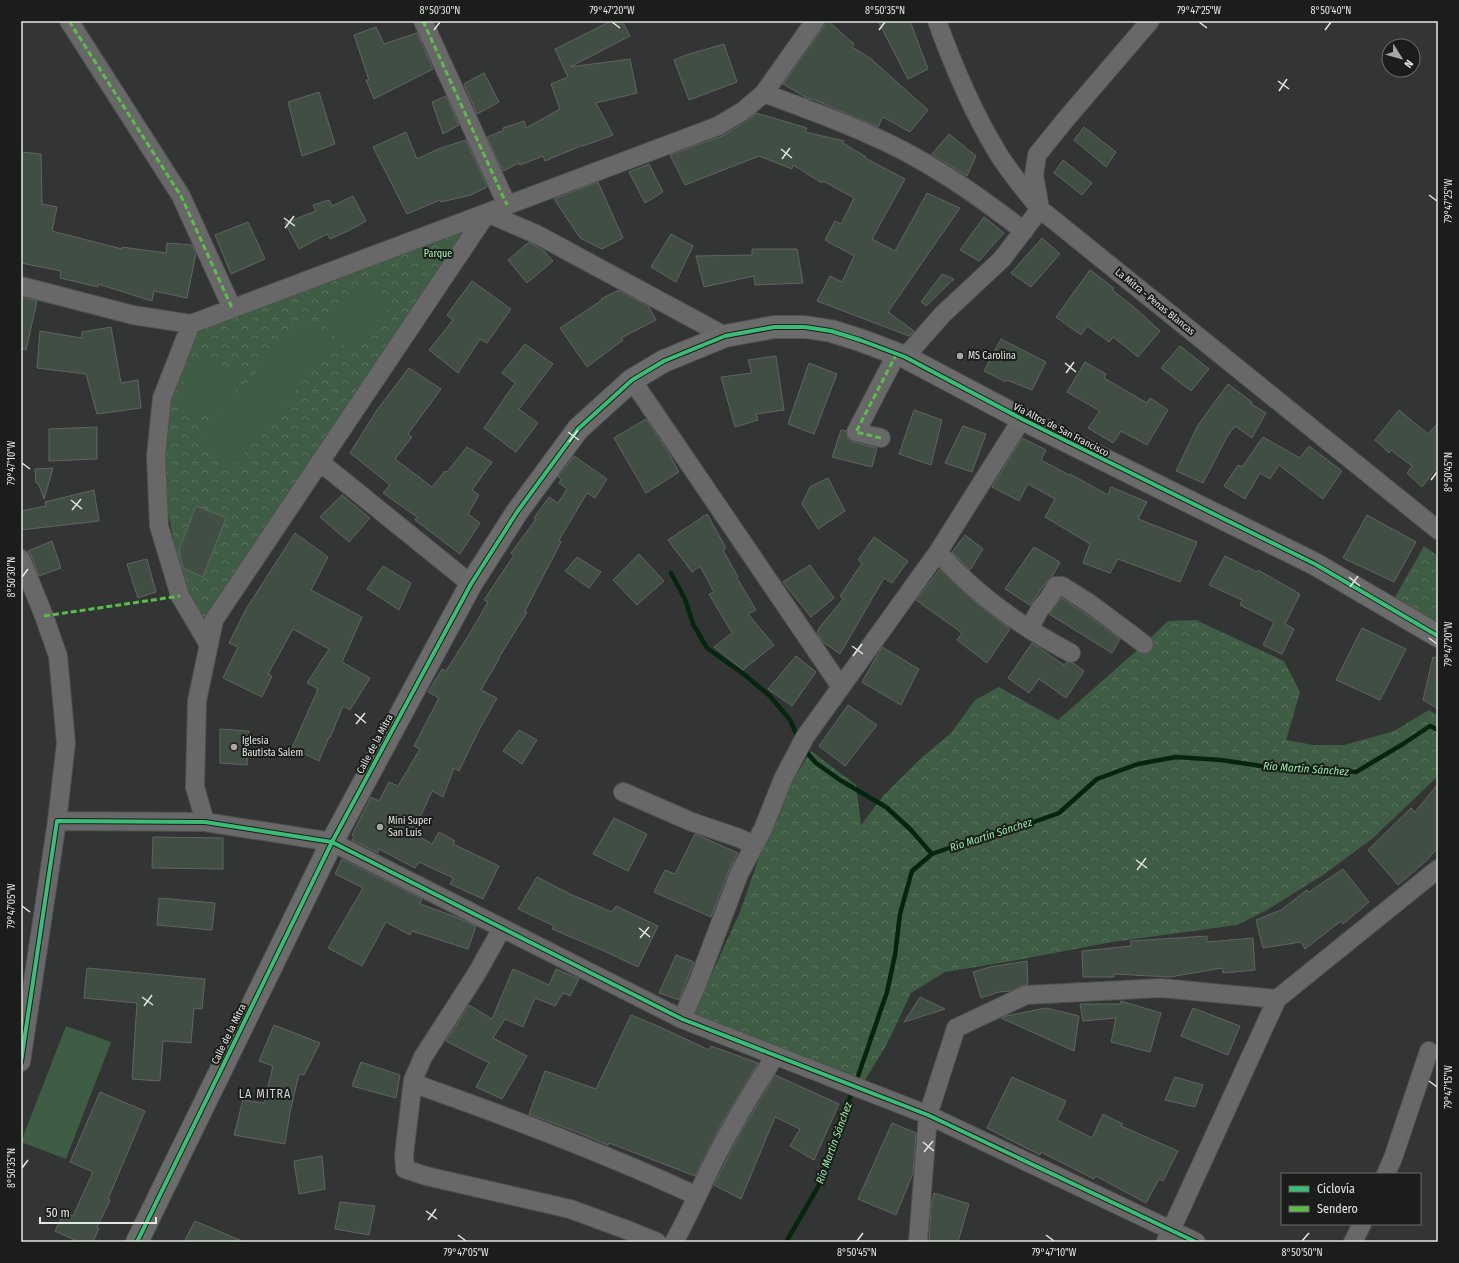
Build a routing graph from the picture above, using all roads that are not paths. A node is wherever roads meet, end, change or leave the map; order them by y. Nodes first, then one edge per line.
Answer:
1 (69, 21) edge
2 (423, 21) edge
3 (815, 21) edge
4 (937, 21) edge
5 (1150, 21) edge
6 (764, 92) junction
7 (507, 205) junction
8 (1040, 209) junction
9 (487, 213) junction
10 (1024, 230) junction
11 (21, 286) edge
12 (232, 308) junction
13 (191, 324) junction
14 (725, 336) junction
15 (901, 355) junction
16 (632, 380) junction
17 (1022, 419) junction
18 (881, 438) dead end
19 (320, 462) junction
20 (1438, 530) edge
21 (938, 552) junction
22 (21, 560) edge
23 (471, 584) junction
24 (1029, 629) junction
25 (1438, 636) edge
26 (1144, 644) dead end
27 (209, 645) junction
28 (1071, 653) dead end
29 (841, 687) junction
30 (623, 792) dead end
31 (57, 821) junction
32 (204, 822) junction
33 (332, 842) junction
34 (754, 845) junction
35 (1438, 869) edge
36 (502, 928) junction
37 (29, 959) edge
38 (1277, 999) junction
39 (682, 1019) junction
40 (1430, 1051) dead end
41 (775, 1056) junction
42 (21, 1062) edge
43 (413, 1080) junction
44 (928, 1115) junction
45 (1386, 1173) edge
46 (697, 1196) junction
47 (1362, 1225) edge
48 (1169, 1236) edge
49 (137, 1242) edge
50 (658, 1242) edge
51 (674, 1242) edge
52 (918, 1242) edge
53 (1196, 1242) edge
54 (1354, 1242) edge

1 - 12 street
2 - 7 street
3 - 6 street
4 - 8 street, La Mitra - Penas Blancas
5 - 8 street
6 - 7 street
6 - 10 street
7 - 9 street
8 - 10 street
8 - 20 street, La Mitra - Penas Blancas
9 - 12 street
9 - 14 street
9 - 19 street
10 - 15 street
11 - 13 street
12 - 13 street
13 - 27 street
14 - 15 street, Vía Altos de San Francisco
14 - 16 street, Calle de la Mitra
15 - 17 street, Vía Altos de San Francisco
15 - 18 street
16 - 23 street, Calle de la Mitra
16 - 29 street
17 - 21 street
17 - 25 street, Vía Altos de San Francisco
19 - 23 street
19 - 27 street
21 - 24 street
21 - 29 street
22 - 31 street
23 - 33 street, Calle de la Mitra
24 - 26 street
24 - 28 street
27 - 32 street
29 - 34 street
30 - 34 street
31 - 32 street
31 - 37 street
32 - 33 street
33 - 36 street
33 - 49 street, Calle de la Mitra
34 - 39 street
35 - 38 street
36 - 39 street
36 - 43 street
37 - 42 street
38 - 44 street
38 - 48 street
39 - 41 street
40 - 45 street
41 - 44 street
41 - 46 street
43 - 46 street
43 - 50 street
44 - 48 street
44 - 52 street
46 - 51 street
47 - 54 street
48 - 53 street

